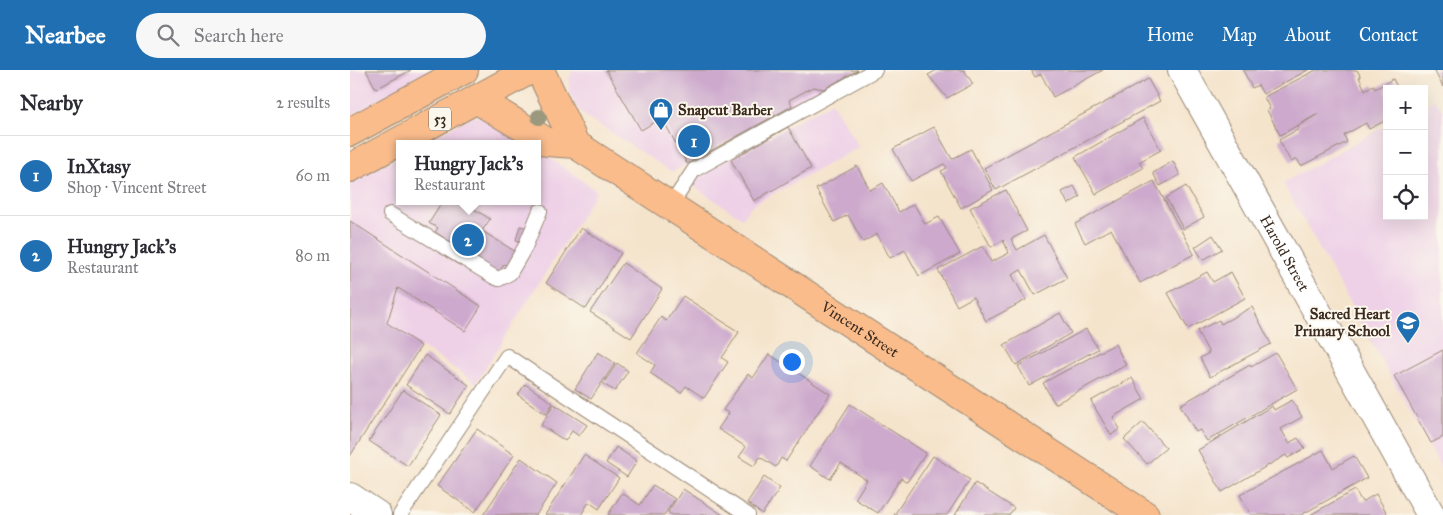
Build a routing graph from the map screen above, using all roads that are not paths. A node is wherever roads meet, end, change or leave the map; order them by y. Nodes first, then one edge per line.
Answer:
1 (464, 70) edge
2 (530, 70) edge
3 (540, 70) edge
4 (875, 70) edge
5 (1182, 70) edge
6 (476, 99) junction
7 (350, 132) edge
8 (401, 140) edge
9 (396, 143) edge
10 (575, 144) junction
11 (350, 168) edge
12 (670, 204) junction
13 (540, 211) dead end
14 (390, 214) dead end
15 (350, 497) edge
16 (377, 515) edge
17 (400, 515) edge
18 (748, 515) edge
19 (1145, 515) edge
20 (1431, 515) edge

1 - 7 main road, 53
2 - 6 main road, 53
3 - 10 main road
4 - 12 lane
5 - 20 street, Harold Street
6 - 8 main road, 53
6 - 10 main road, Vincent Street
9 - 11 main road, 53
10 - 12 main road, Vincent Street
12 - 19 main road, Vincent Street
13 - 14 lane
15 - 16 street
17 - 18 lane

